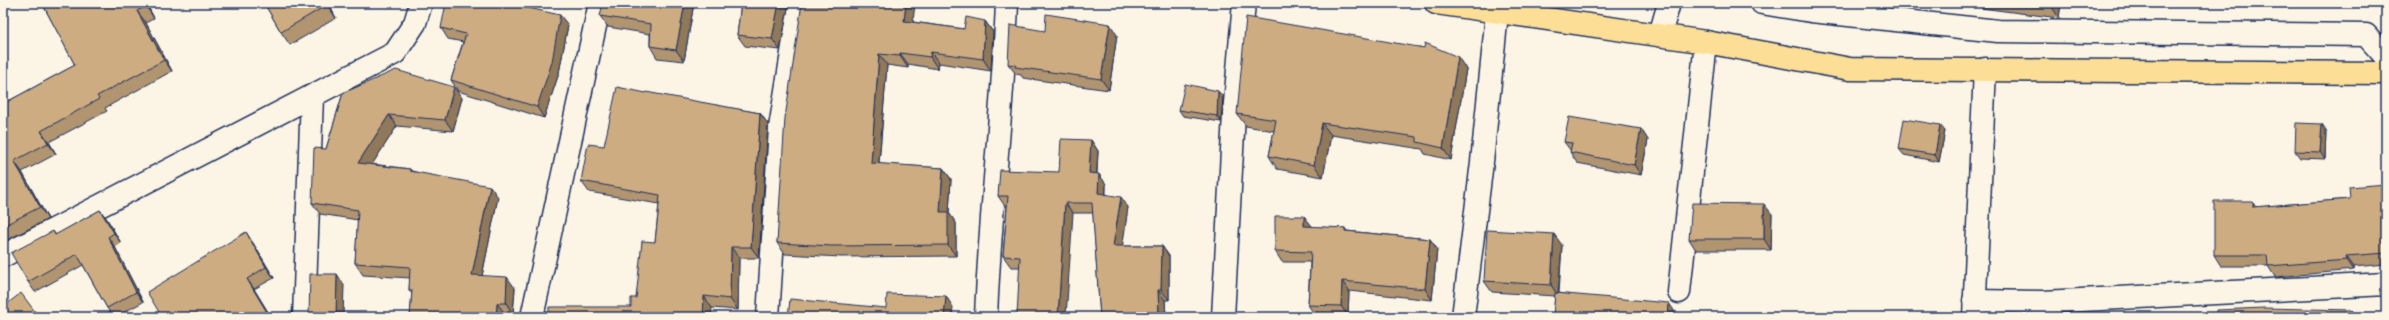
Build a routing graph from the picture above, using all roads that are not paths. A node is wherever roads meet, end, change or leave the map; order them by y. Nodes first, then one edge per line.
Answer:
1 (421, 3) edge
2 (600, 3) edge
3 (800, 3) edge
4 (1008, 3) edge
5 (1244, 3) edge
6 (1436, 3) edge
7 (1669, 3) edge
8 (1762, 3) edge
9 (1497, 14) junction
10 (1660, 35) junction
11 (1706, 42) junction
12 (2386, 57) edge
13 (1985, 69) junction
14 (2386, 73) edge
15 (312, 96) junction
16 (3, 256) edge
17 (2386, 284) edge
18 (1678, 292) dead end
19 (1974, 309) edge
20 (304, 317) edge
21 (532, 317) edge
22 (768, 317) edge
23 (986, 317) edge
24 (1223, 317) edge
25 (1463, 317) edge

1 - 15 street
2 - 21 street
3 - 22 street
4 - 23 street
5 - 24 street
6 - 9 main road
7 - 10 street
8 - 12 street
9 - 10 main road
9 - 25 street
10 - 11 main road
11 - 13 main road
11 - 18 street
13 - 14 main road
13 - 19 street
15 - 16 street
15 - 20 street
17 - 19 street

